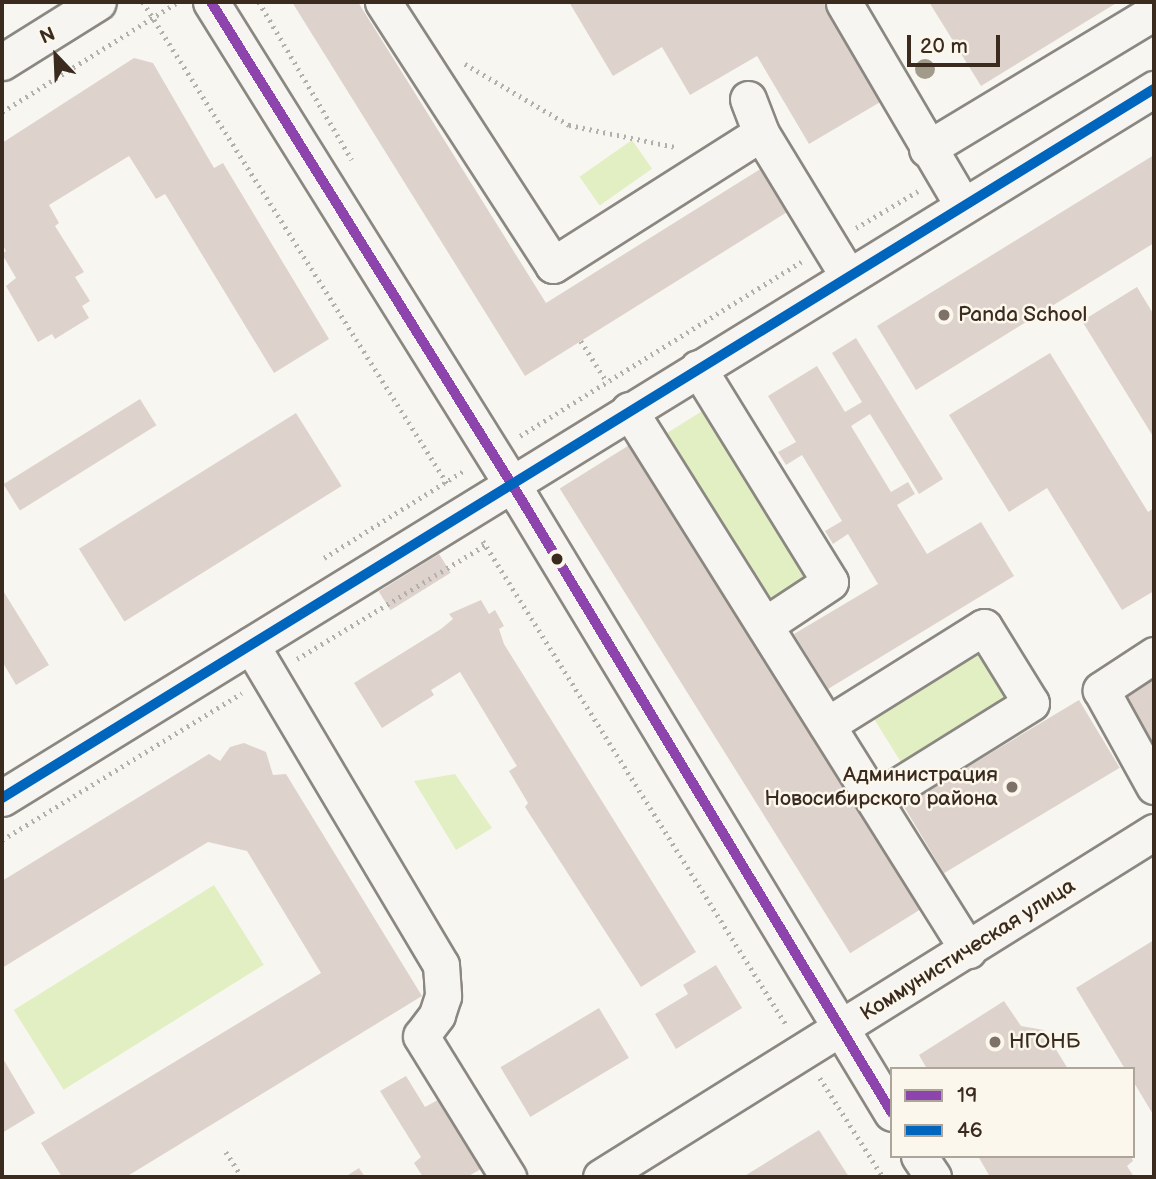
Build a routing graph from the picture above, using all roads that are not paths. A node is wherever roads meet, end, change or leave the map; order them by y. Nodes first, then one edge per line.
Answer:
1 (98, 2) edge
2 (211, 2) edge
3 (383, 2) edge
4 (844, 3) edge
5 (1154, 12) edge
6 (2, 62) edge
7 (1154, 89) edge
8 (748, 99) dead end
9 (761, 133) junction
10 (935, 162) junction
11 (962, 206) junction
12 (848, 276) junction
13 (698, 368) junction
14 (629, 410) junction
15 (512, 484) junction
16 (765, 625) junction
17 (251, 645) junction
18 (1154, 655) edge
19 (828, 724) junction
20 (1154, 786) edge
21 (2, 798) edge
22 (875, 800) junction
23 (1150, 843) edge
24 (968, 950) junction
25 (839, 1031) junction
26 (890, 1110) edge
27 (920, 1158) edge
28 (508, 1177) edge
29 (601, 1177) edge
30 (933, 1177) edge

1 - 6 street
2 - 15 street
3 - 9 street
4 - 10 street
5 - 10 street
7 - 11 street
8 - 9 street
9 - 12 street
10 - 11 street
11 - 12 street
12 - 13 street
13 - 14 street
13 - 16 street
14 - 15 street
14 - 16 street
15 - 17 street
15 - 25 street
16 - 19 street
17 - 21 street
17 - 28 street
18 - 20 street
19 - 22 street
19 - 22 street
22 - 24 street
23 - 24 street, Коммунистическая улица
24 - 25 street, Коммунистическая улица
25 - 26 street
25 - 29 street, Коммунистическая улица
27 - 30 street

